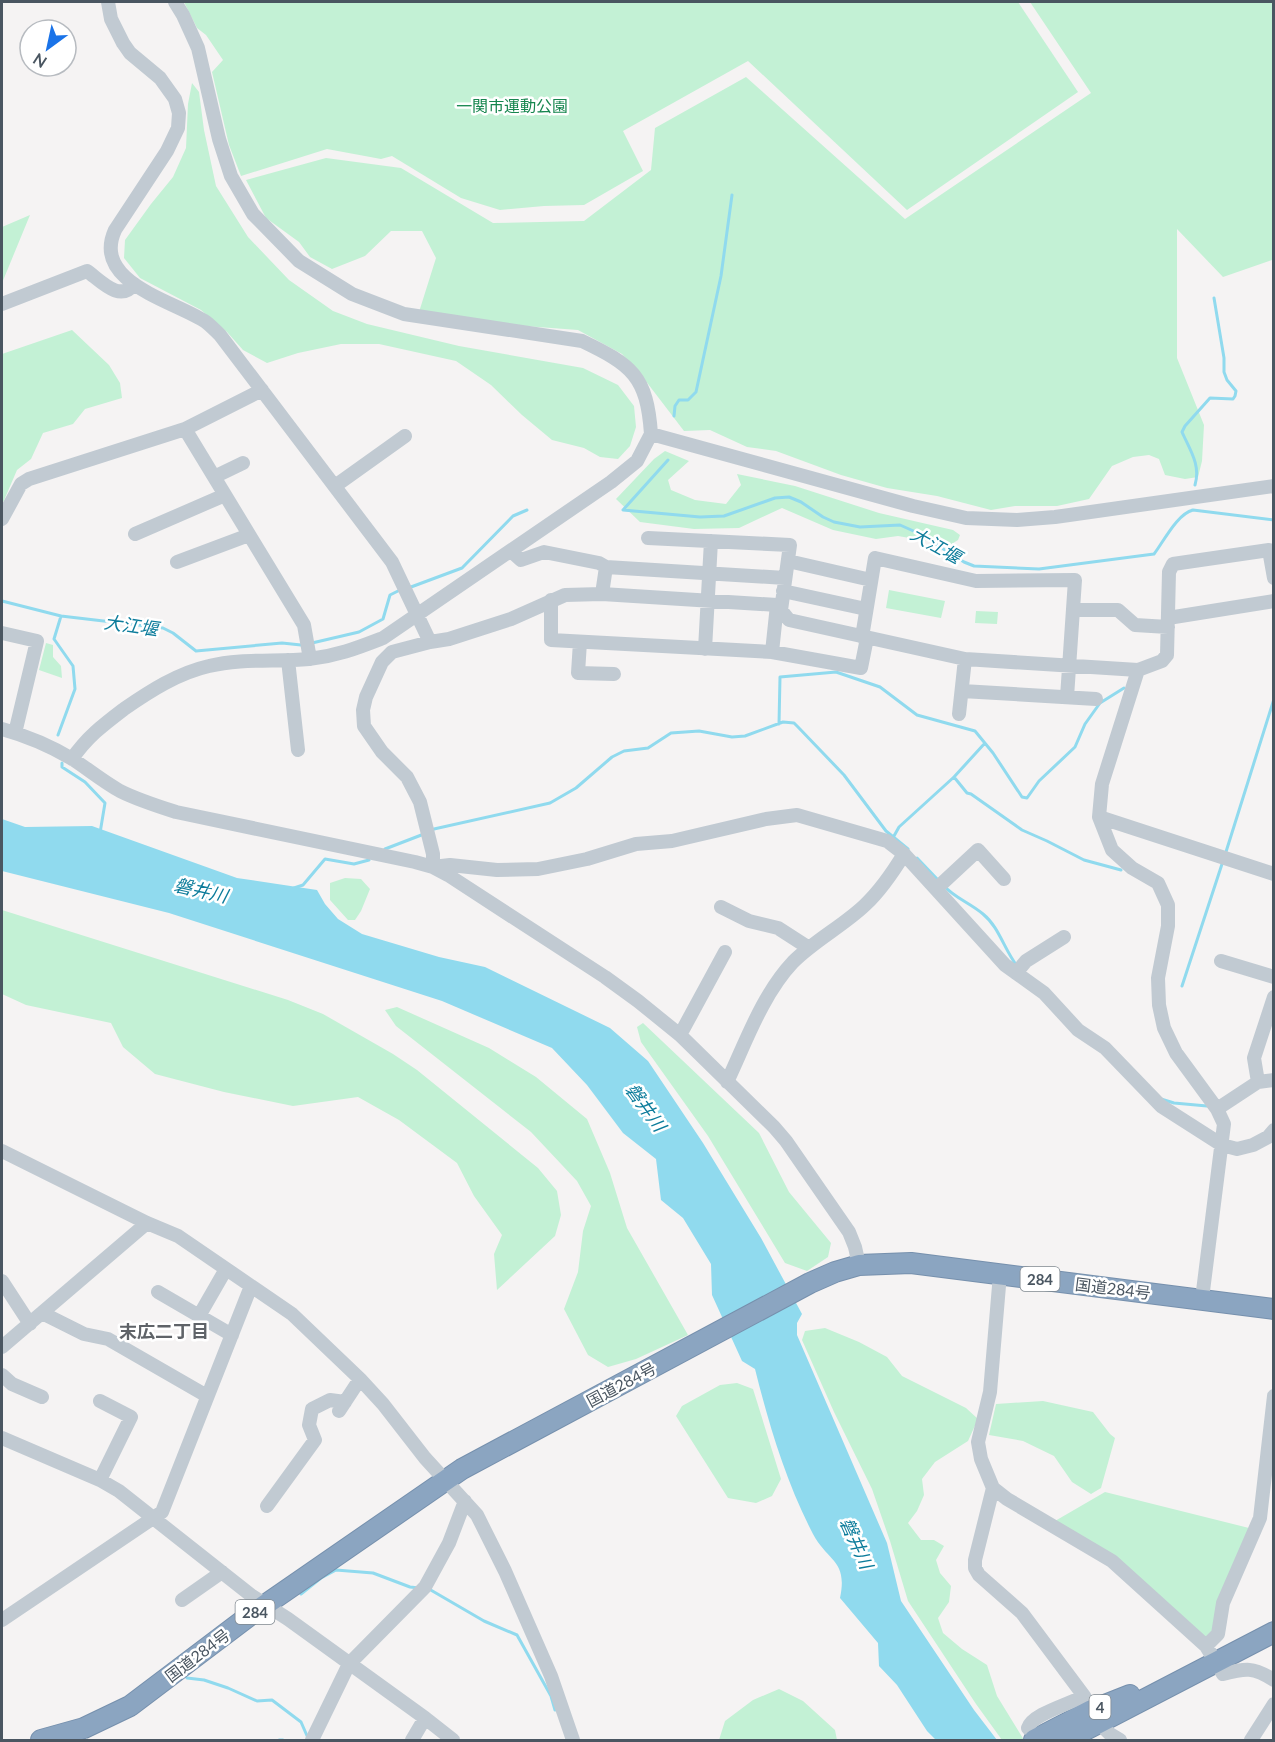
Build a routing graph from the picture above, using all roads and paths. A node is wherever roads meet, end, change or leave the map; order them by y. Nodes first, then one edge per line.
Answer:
1 (108, 2) edge
2 (175, 2) edge
3 (134, 284) junction
4 (2, 304) edge
5 (262, 390) junction
6 (185, 429) junction
7 (651, 434) junction
8 (405, 436) dead end
9 (243, 463) dead end
10 (214, 477) junction
11 (335, 486) junction
12 (1274, 486) edge
13 (225, 495) junction
14 (2, 519) edge
15 (135, 534) dead end
16 (249, 535) junction
17 (648, 538) dead end
18 (711, 541) junction
19 (511, 551) junction
20 (788, 561) junction
21 (177, 562) dead end
22 (606, 567) junction
23 (710, 573) junction
24 (1274, 578) edge
25 (871, 580) junction
26 (784, 585) junction
27 (602, 594) junction
28 (551, 600) junction
29 (708, 601) junction
30 (1274, 601) edge
31 (779, 608) junction
32 (866, 609) junction
33 (1073, 610) junction
34 (418, 615) junction
35 (1168, 623) junction
36 (2, 633) edge
37 (864, 638) junction
38 (430, 642) junction
39 (580, 642) junction
40 (705, 649) junction
41 (772, 652) junction
42 (310, 658) junction
43 (965, 659) junction
44 (288, 660) junction
45 (1070, 665) junction
46 (1138, 670) junction
47 (614, 674) dead end
48 (962, 691) junction
49 (1067, 697) junction
50 (1096, 699) dead end
51 (959, 714) dead end
52 (8, 731) edge
53 (298, 750) dead end
54 (72, 759) junction
55 (1099, 817) junction
56 (904, 854) junction
57 (433, 867) junction
58 (1274, 874) edge
59 (1004, 879) dead end
60 (936, 888) junction
61 (721, 907) dead end
62 (1064, 937) dead end
63 (809, 948) junction
64 (724, 952) dead end
65 (1221, 961) dead end
66 (1016, 973) junction
67 (1274, 977) edge
68 (1274, 997) edge
69 (680, 1035) junction
70 (1274, 1080) edge
71 (727, 1082) junction
72 (1258, 1082) junction
73 (1217, 1109) junction
74 (1274, 1130) edge
75 (1222, 1145) junction
76 (2, 1151) edge
77 (147, 1223) junction
78 (859, 1265) junction
79 (226, 1269) junction
80 (1000, 1274) junction
81 (2, 1281) edge
82 (251, 1286) junction
83 (158, 1292) dead end
84 (1202, 1299) junction
85 (1274, 1309) edge
86 (42, 1313) junction
87 (199, 1316) junction
88 (30, 1324) junction
89 (232, 1335) junction
90 (2, 1347) edge
91 (2, 1375) edge
92 (360, 1379) junction
93 (207, 1396) junction
94 (1274, 1396) edge
95 (42, 1397) dead end
96 (100, 1401) dead end
97 (1272, 1433) edge
98 (3, 1444) edge
99 (454, 1475) junction
100 (100, 1480) junction
101 (993, 1488) junction
102 (465, 1501) junction
103 (267, 1506) dead end
104 (155, 1517) junction
105 (222, 1572) junction
106 (182, 1600) dead end
107 (266, 1605) junction
108 (2, 1620) edge
109 (1274, 1632) edge
110 (1211, 1654) junction
111 (349, 1664) junction
112 (1274, 1680) edge
113 (1274, 1704) edge
114 (425, 1718) junction
115 (1101, 1724) edge
116 (1031, 1734) edge
117 (1258, 1738) edge
118 (41, 1740) edge
119 (312, 1740) edge
120 (412, 1740) edge
121 (453, 1740) edge
122 (573, 1740) edge
123 (1066, 1740) edge

1 - 3 street
2 - 7 street
3 - 4 street
3 - 5 street
5 - 6 street
5 - 11 street
6 - 10 street
6 - 14 street
7 - 12 street
7 - 19 street
8 - 11 street
9 - 10 street
10 - 13 street
11 - 34 street
13 - 15 street
13 - 16 street
16 - 21 street
16 - 42 street
17 - 18 street
18 - 20 street
18 - 23 street
19 - 22 street
19 - 34 street
20 - 25 street
20 - 26 street
22 - 23 street
22 - 27 street
23 - 26 street
23 - 29 street
24 - 35 street
25 - 32 street
25 - 33 street
26 - 31 street
26 - 32 street
27 - 28 street
27 - 29 street
28 - 38 street
28 - 39 street
29 - 31 street
29 - 40 street
30 - 35 street
31 - 37 street
31 - 41 street
32 - 37 street
33 - 35 street
33 - 45 street
34 - 38 street
34 - 42 street
35 - 46 street
36 - 52 street
37 - 41 street
37 - 43 street
38 - 57 street
39 - 40 street
39 - 47 street
40 - 41 street
42 - 44 street
43 - 45 street
43 - 48 street
44 - 53 street
44 - 54 street
45 - 46 street
45 - 49 street
46 - 55 street
48 - 49 street
48 - 51 street
49 - 50 street
52 - 54 street
54 - 57 street
55 - 58 street
55 - 73 street
56 - 57 street
56 - 60 street
56 - 63 street
57 - 69 street
59 - 60 street
60 - 66 street
61 - 63 street
62 - 66 street
63 - 71 street
64 - 69 street
65 - 67 street
66 - 75 street
68 - 72 street
69 - 71 street
70 - 72 street
71 - 78 street
72 - 73 street
73 - 75 street
74 - 75 street
75 - 84 street
76 - 77 street
77 - 79 street
77 - 86 street
78 - 80 highway, 国道284号 / 284
78 - 99 highway, 国道284号 / 284
79 - 82 street
79 - 87 street
80 - 84 highway, 国道284号 / 284
80 - 101 street
81 - 88 street
82 - 89 street
82 - 92 street
83 - 87 street
84 - 85 highway, 国道284号 / 284
86 - 88 street
86 - 93 street
87 - 89 street
88 - 90 street
89 - 93 street
91 - 95 street
92 - 99 street
92 - 103 street
93 - 104 street
94 - 97 street
96 - 100 street
97 - 110 street
98 - 100 street
99 - 102 street
99 - 107 highway, 国道284号 / 284
100 - 104 street
101 - 110 street
101 - 115 street
102 - 111 street
102 - 122 street
104 - 105 street
104 - 108 street
105 - 106 street
105 - 107 street
107 - 111 street
107 - 118 highway, 国道284号 / 284
109 - 110 highway, 4
110 - 112 street
110 - 115 highway, 4
111 - 114 street
111 - 119 street
113 - 117 street
114 - 120 street
114 - 121 street
115 - 116 highway, 4
115 - 123 highway, 4

